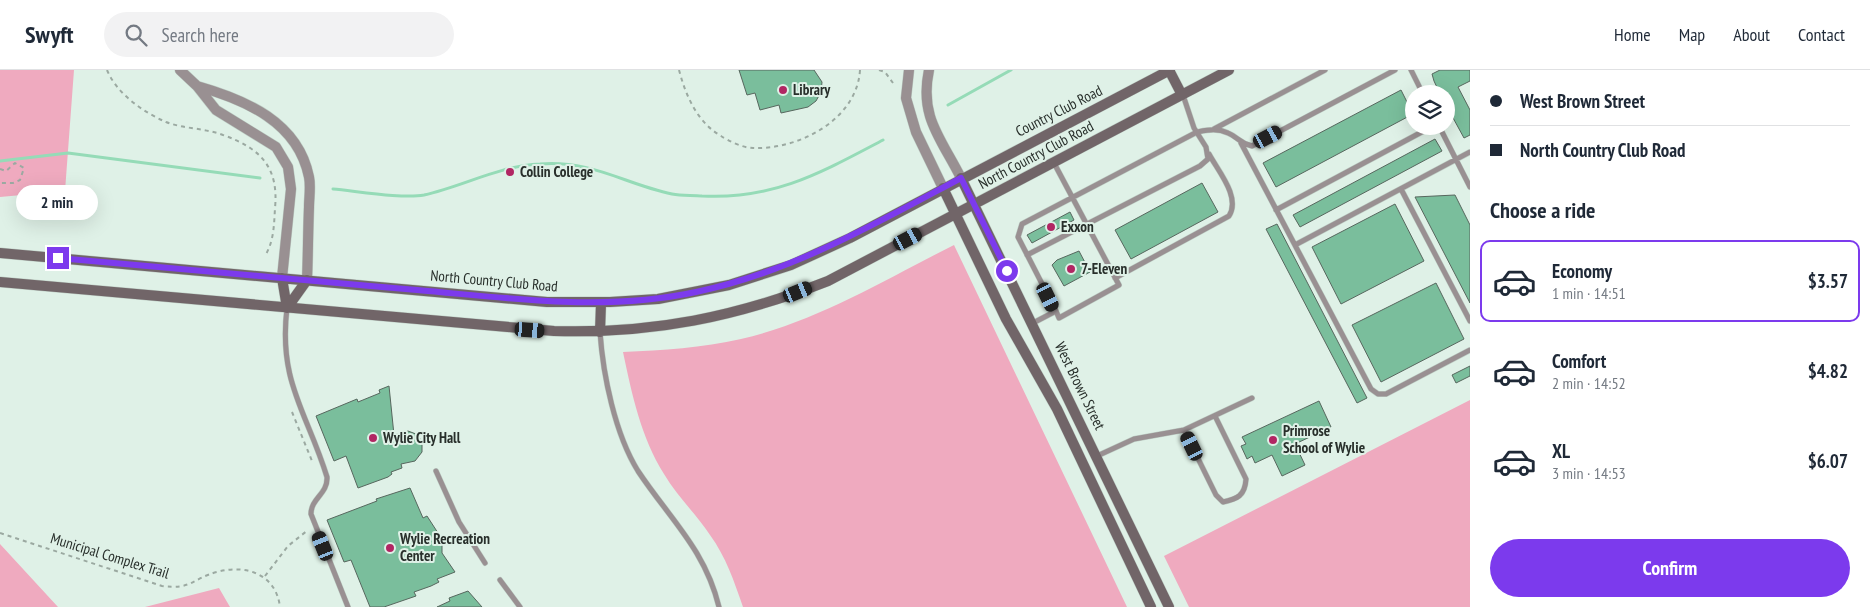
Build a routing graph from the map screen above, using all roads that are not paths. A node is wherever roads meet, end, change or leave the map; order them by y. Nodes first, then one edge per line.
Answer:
1 (180, 70) edge
2 (910, 70) edge
3 (929, 70) edge
4 (1170, 70) edge
5 (1229, 70) edge
6 (1325, 70) edge
7 (1396, 70) edge
8 (1411, 70) edge
9 (1418, 85) edge
10 (197, 86) junction
11 (1182, 94) junction
12 (1214, 129) junction
13 (1196, 132) junction
14 (1415, 135) edge
15 (1444, 135) edge
16 (1241, 144) junction
17 (1470, 152) edge
18 (1208, 154) junction
19 (1456, 160) junction
20 (1054, 162) junction
21 (961, 178) junction
22 (1470, 187) edge
23 (943, 188) junction
24 (1401, 189) junction
25 (1073, 198) junction
26 (974, 204) junction
27 (1276, 210) junction
28 (956, 214) junction
29 (1086, 223) junction
30 (1295, 245) junction
31 (0, 253) edge
32 (1027, 254) junction
33 (282, 278) junction
34 (1115, 278) junction
35 (307, 280) junction
36 (0, 282) edge
37 (601, 302) junction
38 (287, 308) junction
39 (1056, 311) junction
40 (1470, 321) edge
41 (1033, 323) junction
42 (600, 332) junction
43 (1470, 350) edge
44 (1252, 398) dead end
45 (1057, 409) junction
46 (1215, 416) junction
47 (1184, 430) junction
48 (1097, 456) junction
49 (436, 471) dead end
50 (486, 563) dead end
51 (500, 580) dead end
52 (348, 607) edge
53 (520, 607) edge
54 (720, 607) edge
55 (1151, 607) edge
56 (1169, 607) edge

1 - 10 street
2 - 23 street
3 - 21 street
4 - 11 main road
4 - 21 main road, Country Club Road
5 - 11 main road, North Country Club Road
6 - 12 lane
7 - 16 lane
8 - 9 lane
10 - 33 street
10 - 35 street
11 - 13 lane
11 - 20 main road, North Country Club Road
12 - 13 lane
12 - 16 lane
13 - 18 lane
13 - 25 lane
14 - 27 lane
15 - 19 lane
16 - 27 lane
17 - 19 lane
18 - 29 lane
18 - 34 lane
19 - 22 lane
19 - 24 lane
20 - 25 lane
20 - 26 main road, North Country Club Road
21 - 23 main road, North Country Club Road
21 - 26 main road, West Brown Street
23 - 28 main road, West Brown Street
23 - 37 main road, North Country Club Road
24 - 30 lane
24 - 40 lane
25 - 29 lane
25 - 32 lane
26 - 28 main road, North Country Club Road
26 - 41 main road, West Brown Street
27 - 30 lane
28 - 42 main road, North Country Club Road
28 - 45 main road, West Brown Street
29 - 32 lane
29 - 34 lane
30 - 43 lane
31 - 33 main road, North Country Club Road
32 - 39 lane
33 - 35 main road, North Country Club Road
33 - 38 main road
34 - 39 lane
35 - 37 main road, North Country Club Road
35 - 38 main road
36 - 38 main road, North Country Club Road
37 - 42 main road
38 - 42 main road, North Country Club Road
38 - 52 lane
39 - 41 lane
41 - 48 main road, West Brown Street
42 - 54 lane
44 - 46 lane
45 - 48 main road
45 - 55 main road, West Brown Street
46 - 47 lane
46 - 47 lane
47 - 48 lane
48 - 56 main road, West Brown Street
49 - 50 lane
51 - 53 lane

